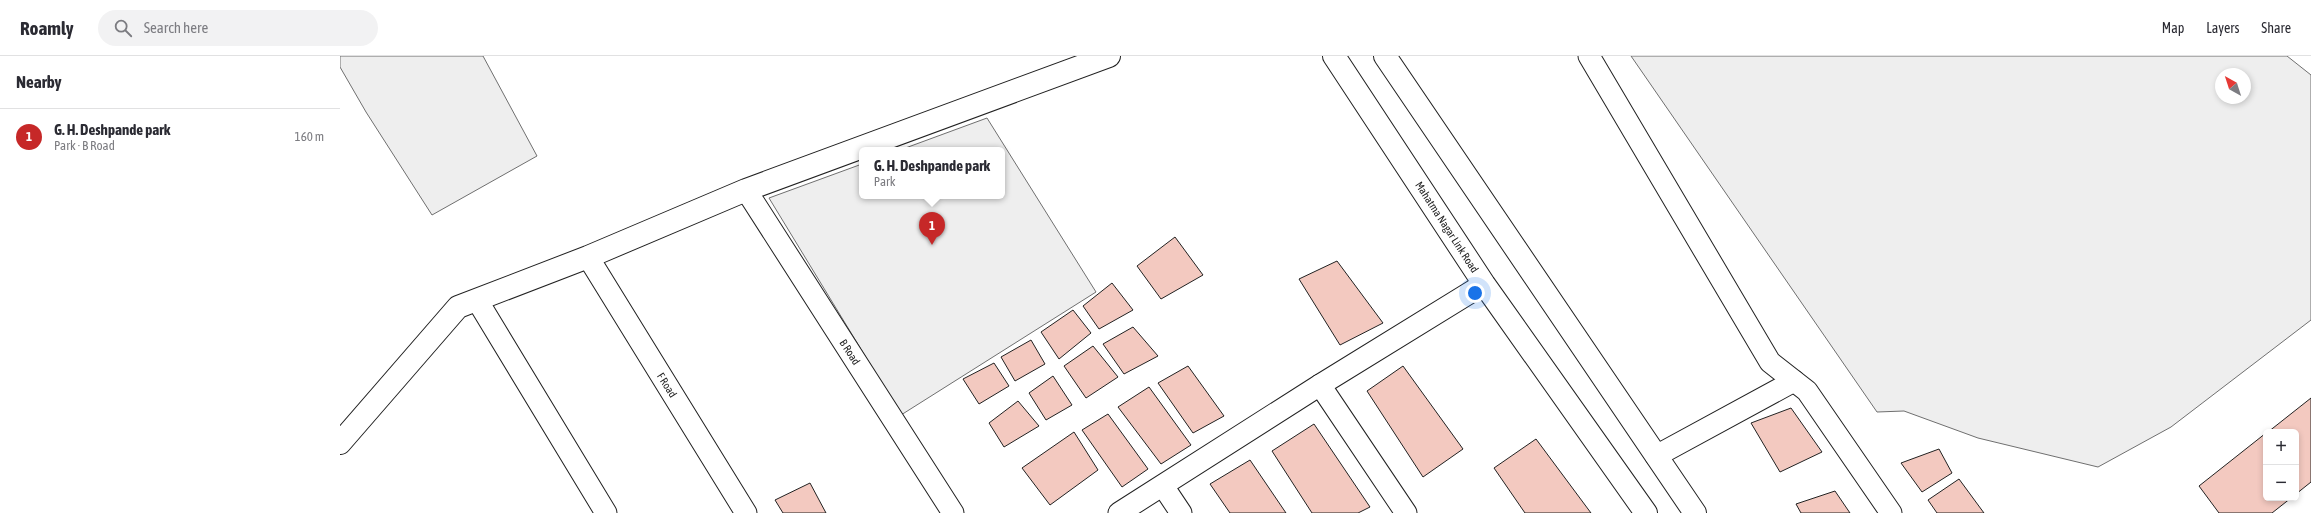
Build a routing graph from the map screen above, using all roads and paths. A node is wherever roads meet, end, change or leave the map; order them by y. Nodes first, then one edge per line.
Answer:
1 (1109, 56) edge
2 (1334, 56) edge
3 (1385, 56) edge
4 (1589, 56) edge
5 (862, 147) edge
6 (859, 148) edge
7 (746, 190) junction
8 (588, 257) junction
9 (1484, 284) junction
10 (477, 300) junction
11 (1794, 381) junction
12 (1320, 385) junction
13 (340, 443) edge
14 (1656, 456) junction
15 (1163, 486) junction
16 (606, 513) edge
17 (746, 513) edge
18 (953, 513) edge
19 (1119, 513) edge
20 (1181, 513) edge
21 (1406, 513) edge
22 (1646, 513) edge
23 (1695, 513) edge
24 (1891, 513) edge

1 - 5 main road
2 - 9 main road, Mahatma Nagar Link Road
3 - 14 main road
4 - 11 street
6 - 7 main road
7 - 8 main road
7 - 18 street, B Road
8 - 10 main road
8 - 17 street, F Road
9 - 12 street
9 - 22 main road, Mahatma Nagar Link Road
10 - 13 main road
10 - 16 street
11 - 14 street
11 - 24 street
12 - 15 street
12 - 21 street
14 - 23 main road
15 - 19 street
15 - 20 street

